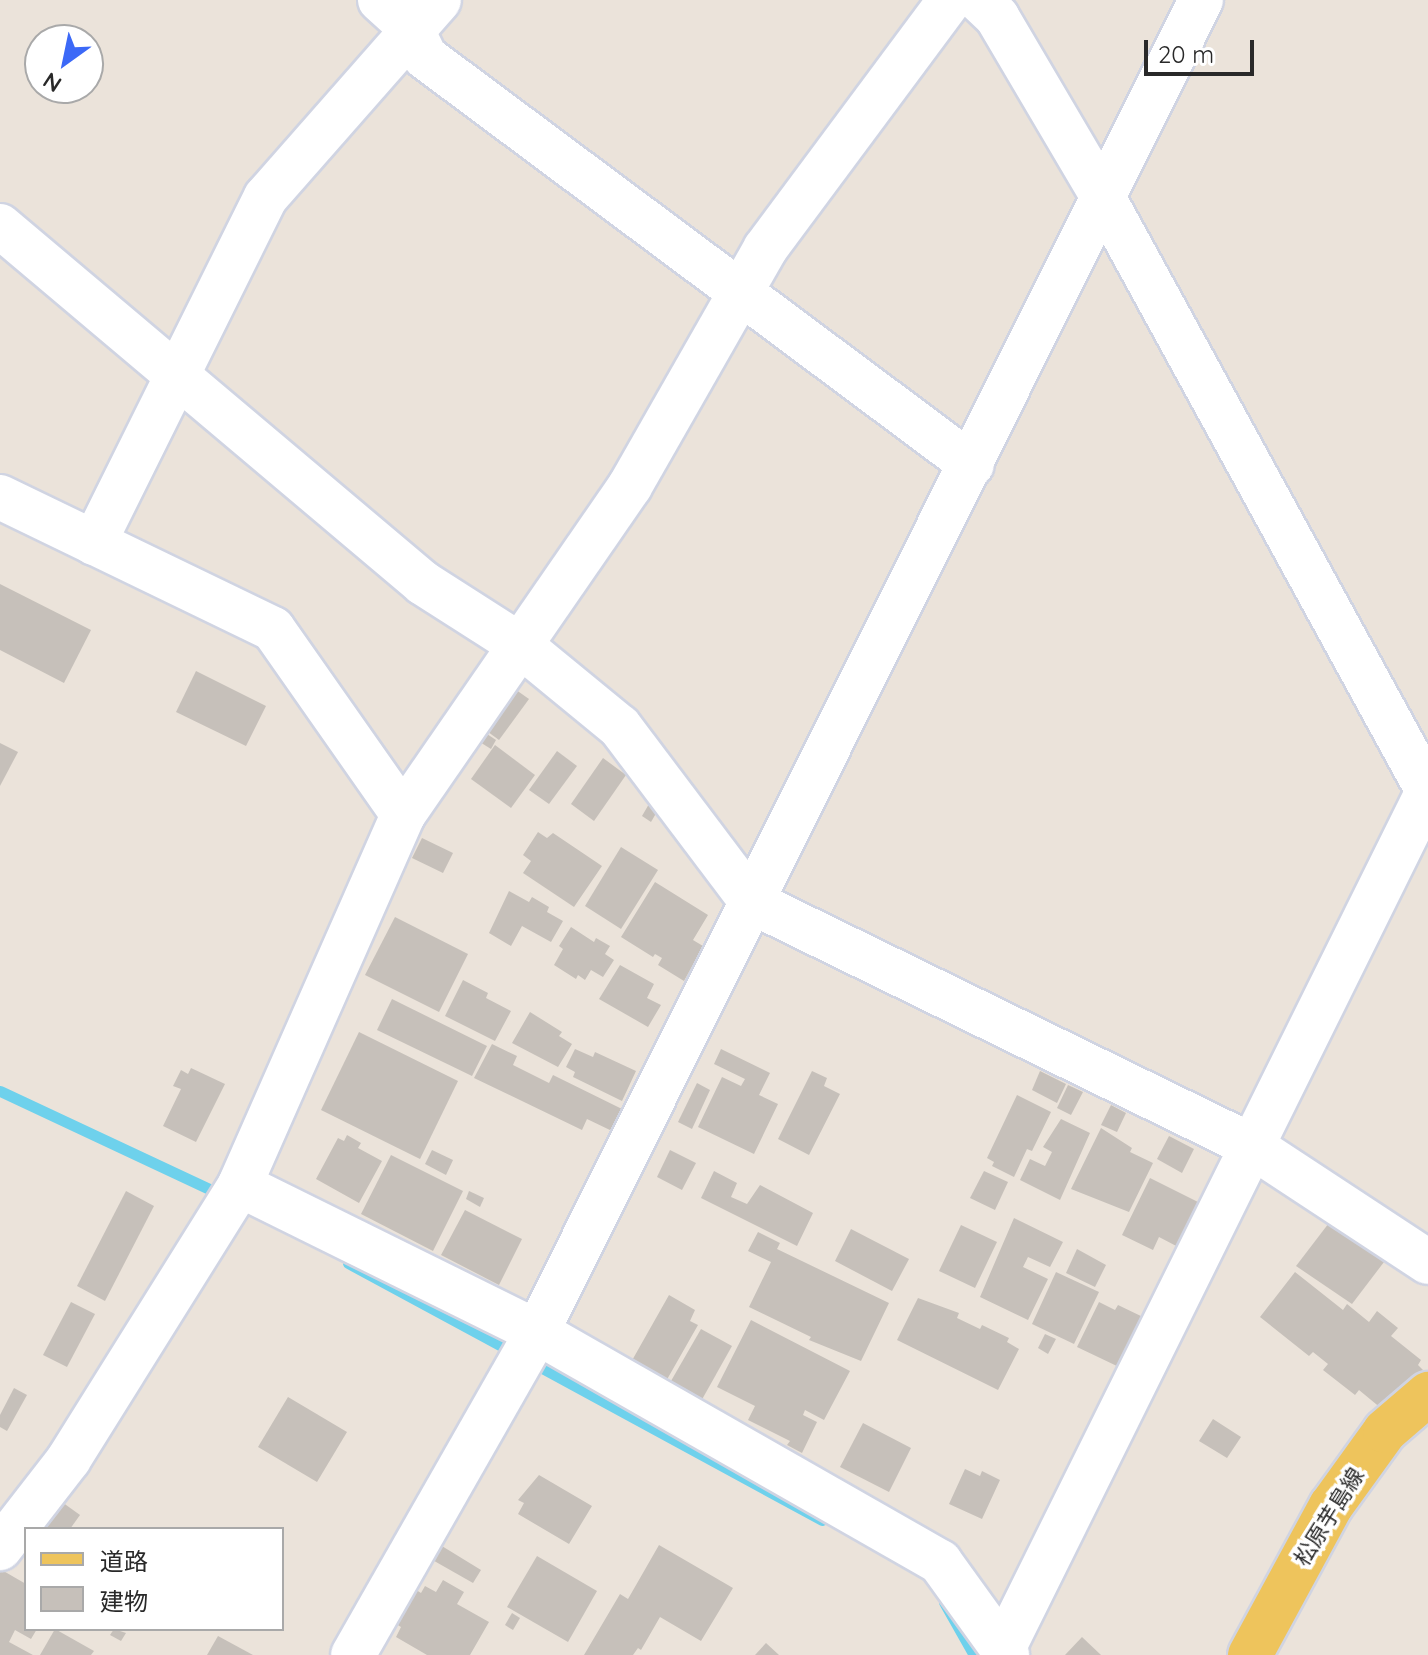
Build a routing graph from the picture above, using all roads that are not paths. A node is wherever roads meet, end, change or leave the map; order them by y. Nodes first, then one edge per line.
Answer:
1 (950, 0) edge
2 (979, 0) edge
3 (1201, 0) edge
4 (410, 9) edge
5 (1104, 199) junction
6 (0, 226) edge
7 (741, 293) junction
8 (176, 375) junction
9 (972, 465) junction
10 (0, 497) edge
11 (94, 543) junction
12 (520, 645) junction
13 (1428, 791) edge
14 (403, 815) junction
15 (752, 902) junction
16 (1250, 1145) junction
17 (231, 1201) junction
18 (1428, 1262) edge
19 (529, 1348) junction
20 (1428, 1394) edge
21 (0, 1548) edge
22 (1005, 1652) edge
23 (353, 1655) edge
24 (1250, 1655) edge

1 - 7 street
2 - 5 street
3 - 5 street
4 - 7 street
4 - 8 street
5 - 9 street
5 - 13 street
6 - 8 street
7 - 9 street
7 - 12 street
8 - 11 street
8 - 12 street
9 - 15 street
10 - 11 street
11 - 14 street
12 - 14 street
12 - 15 street
13 - 16 street
14 - 17 street
15 - 16 street
15 - 19 street
16 - 18 street
16 - 22 street
17 - 19 street
17 - 21 street
19 - 22 street
19 - 23 street
20 - 24 main road, 松原芋島線

